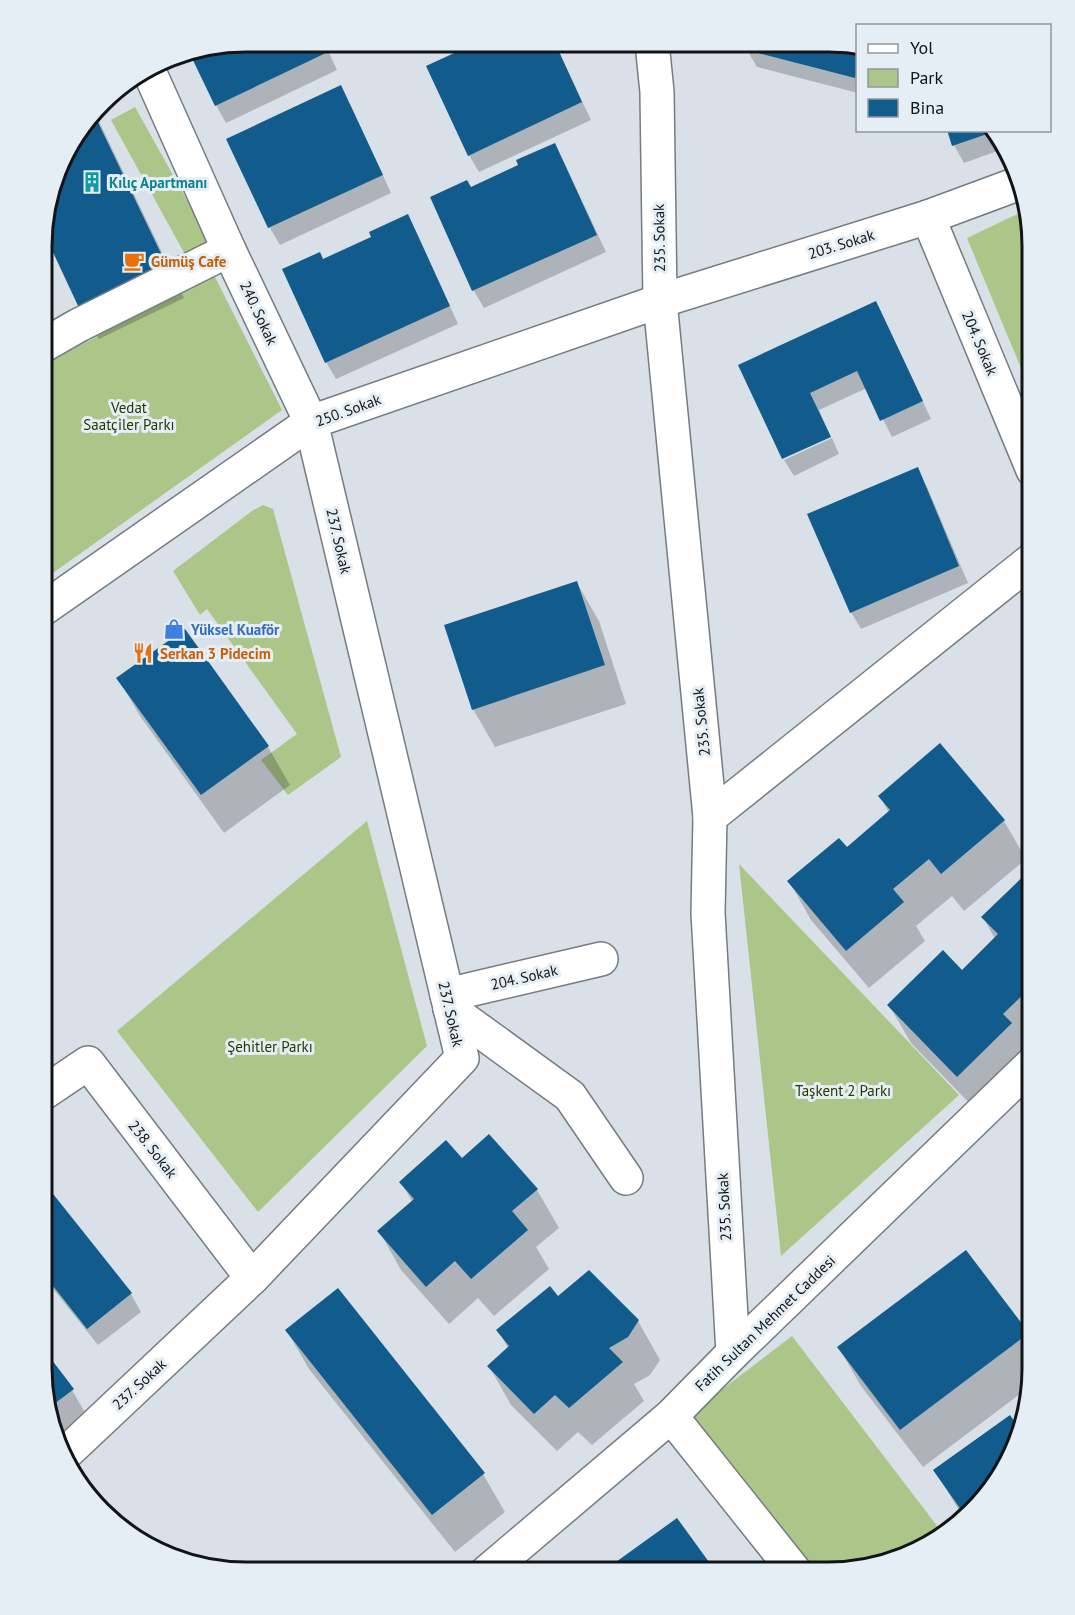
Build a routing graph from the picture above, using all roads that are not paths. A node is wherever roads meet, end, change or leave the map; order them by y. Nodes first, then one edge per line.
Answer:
1 (653, 52) edge
2 (666, 52) edge
3 (152, 77) edge
4 (657, 92) junction
5 (1013, 186) edge
6 (928, 217) junction
7 (229, 250) junction
8 (660, 301) junction
9 (52, 340) edge
10 (311, 422) junction
11 (1022, 443) edge
12 (1022, 568) edge
13 (52, 603) edge
14 (710, 817) junction
15 (602, 959) dead end
16 (448, 1002) junction
17 (1022, 1074) edge
18 (52, 1087) edge
19 (626, 1178) dead end
20 (252, 1278) junction
21 (733, 1353) junction
22 (671, 1416) junction
23 (70, 1449) edge
24 (499, 1562) edge
25 (787, 1562) edge

1 - 4 street
2 - 4 street
3 - 7 street, 240. Sokak
4 - 8 street, 235. Sokak
5 - 6 street, 203. Sokak
6 - 8 street, 203. Sokak
6 - 11 street, 204. Sokak
7 - 9 street
7 - 10 street, 240. Sokak
8 - 10 street, 250. Sokak
8 - 14 street, 235. Sokak
10 - 13 street, 250. Sokak
10 - 16 street, 237. Sokak
12 - 14 street
14 - 21 street, 235. Sokak
15 - 16 street, 204. Sokak
16 - 19 street
16 - 20 street, 237. Sokak
17 - 21 street, Fatih Sultan Mehmet Caddesi
18 - 20 street, 238. Sokak
20 - 23 street, 237. Sokak
21 - 22 street, Fatih Sultan Mehmet Caddesi
22 - 24 street, Fatih Sultan Mehmet Caddesi
22 - 25 street

